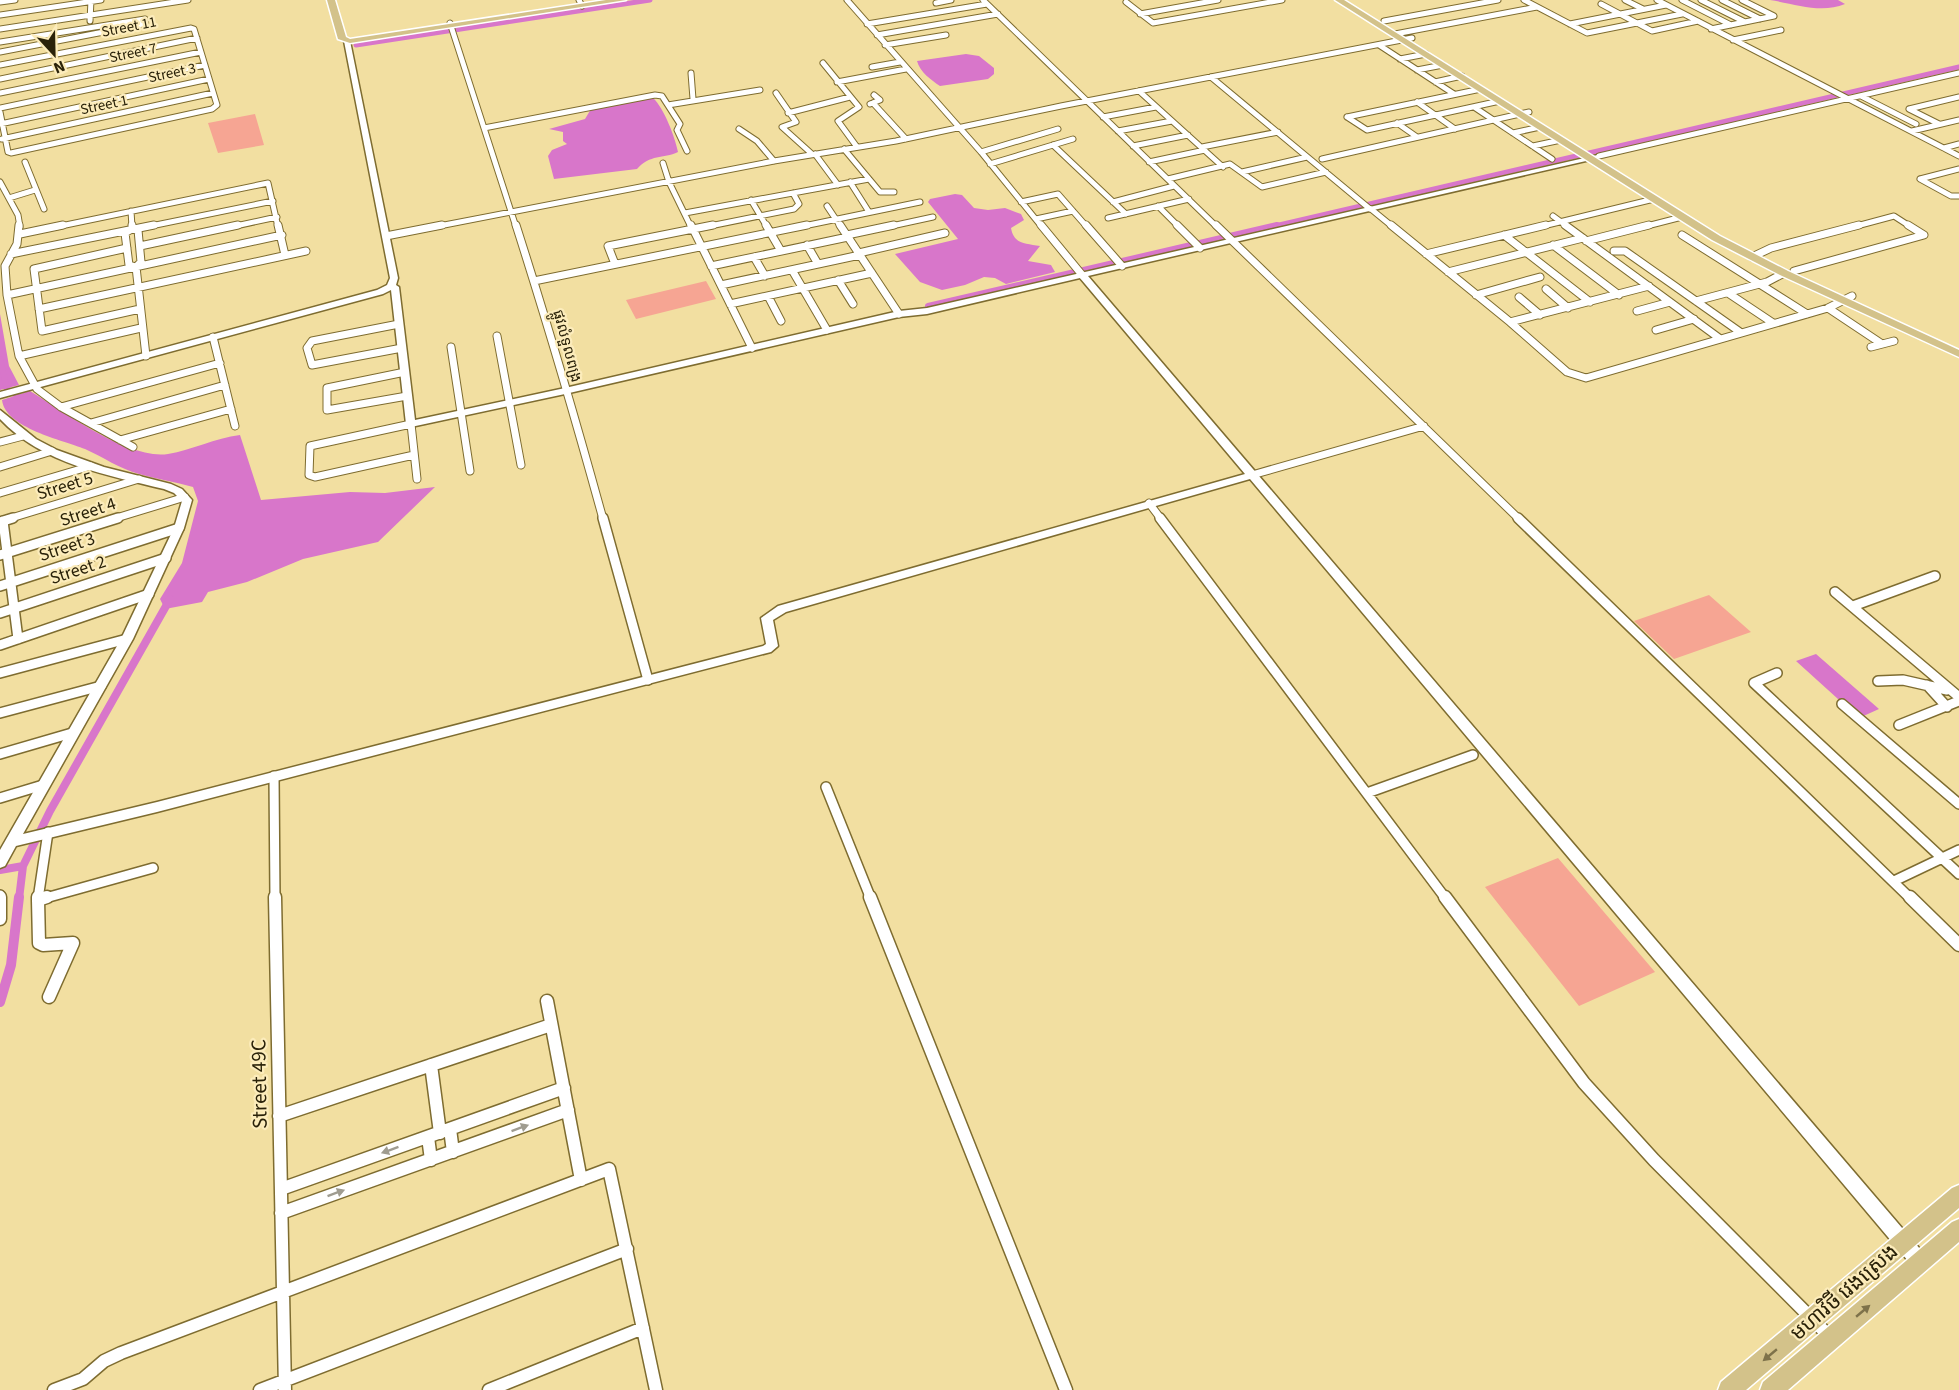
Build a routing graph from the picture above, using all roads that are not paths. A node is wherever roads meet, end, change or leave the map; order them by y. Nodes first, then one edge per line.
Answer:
1 (15, 0) edge
2 (100, 0) edge
3 (176, 0) edge
4 (188, 0) edge
5 (332, 0) edge
6 (601, 0) edge
7 (622, 0) edge
8 (847, 0) edge
9 (951, 0) edge
10 (1138, 0) edge
11 (1178, 0) edge
12 (1214, 0) edge
13 (1282, 0) edge
14 (1340, 0) edge
15 (1349, 0) edge
16 (1498, 0) edge
17 (1524, 0) edge
18 (1625, 0) edge
19 (1657, 0) edge
20 (1683, 0) edge
21 (1701, 0) edge
22 (1722, 0) edge
23 (1742, 0) edge
24 (91, 1) edge
25 (0, 2) edge
26 (985, 2) edge
27 (580, 3) edge
28 (936, 3) dead end
29 (1601, 4) dead end
30 (1185, 5) junction
31 (1666, 5) junction
32 (1537, 7) junction
33 (1643, 9) junction
34 (1226, 10) junction
35 (90, 14) junction
36 (998, 14) junction
37 (1140, 14) junction
38 (1620, 14) junction
39 (1682, 14) junction
40 (0, 15) edge
41 (1760, 19) junction
42 (1384, 21) junction
43 (1698, 21) junction
44 (1745, 22) junction
45 (1636, 23) junction
46 (867, 24) junction
47 (1570, 24) junction
48 (1731, 25) junction
49 (90, 27) junction
50 (0, 28) edge
51 (452, 28) junction
52 (1712, 29) junction
53 (1781, 30) dead end
54 (92, 34) junction
55 (350, 34) junction
56 (876, 35) junction
57 (946, 35) dead end
58 (1404, 36) junction
59 (197, 39) junction
60 (1733, 40) junction
61 (0, 42) edge
62 (885, 45) junction
63 (1379, 45) junction
64 (96, 46) junction
65 (0, 52) edge
66 (201, 52) junction
67 (1426, 54) junction
68 (100, 59) junction
69 (1400, 59) junction
70 (900, 62) junction
71 (823, 63) dead end
72 (0, 65) edge
73 (205, 65) junction
74 (1443, 65) junction
75 (872, 67) dead end
76 (906, 69) junction
77 (1417, 70) junction
78 (104, 72) junction
79 (692, 74) dead end
80 (1956, 74) edge
81 (1461, 76) junction
82 (1211, 77) junction
83 (1959, 78) edge
84 (0, 79) edge
85 (209, 79) junction
86 (837, 82) junction
87 (1436, 82) junction
88 (108, 86) junction
89 (1481, 89) junction
90 (760, 90) dead end
91 (1139, 91) junction
92 (0, 93) edge
93 (213, 93) junction
94 (776, 93) dead end
95 (1454, 94) junction
96 (874, 95) dead end
97 (1861, 96) junction
98 (850, 97) junction
99 (1959, 97) edge
100 (1436, 98) junction
101 (1847, 98) junction
102 (113, 99) junction
103 (693, 99) junction
104 (1087, 101) junction
105 (1500, 101) junction
106 (1417, 102) junction
107 (873, 103) junction
108 (668, 105) junction
109 (859, 107) junction
110 (1156, 107) junction
111 (1474, 107) junction
112 (0, 110) edge
113 (1454, 111) junction
114 (788, 113) junction
115 (1525, 113) junction
116 (117, 114) junction
117 (1435, 115) junction
118 (1103, 117) junction
119 (1494, 120) junction
120 (1959, 120) edge
121 (1172, 121) junction
122 (2, 123) edge
123 (1397, 123) junction
124 (1916, 124) dead end
125 (1939, 124) junction
126 (1540, 127) junction
127 (484, 128) junction
128 (958, 128) junction
129 (122, 129) junction
130 (739, 129) dead end
131 (1058, 129) dead end
132 (1455, 129) junction
133 (1118, 131) junction
134 (1912, 131) junction
135 (1050, 132) junction
136 (1278, 132) junction
137 (1513, 133) junction
138 (1188, 135) junction
139 (1417, 137) junction
140 (3, 139) edge
141 (906, 139) junction
142 (1073, 139) dead end
143 (1561, 140) junction
144 (1064, 142) junction
145 (1959, 144) edge
146 (1053, 145) junction
147 (1133, 146) junction
148 (1533, 146) junction
149 (857, 147) junction
150 (1944, 148) junction
151 (844, 149) junction
152 (1203, 149) junction
153 (687, 152) dead end
154 (981, 152) junction
155 (813, 154) junction
156 (1590, 154) junction
157 (1959, 156) edge
158 (1307, 157) junction
159 (1322, 159) dead end
160 (1552, 159) dead end
161 (774, 161) junction
162 (25, 162) dead end
163 (1149, 162) junction
164 (663, 164) dead end
165 (990, 164) junction
166 (1223, 167) junction
167 (1959, 169) edge
168 (1242, 172) junction
169 (1326, 172) junction
170 (869, 179) junction
171 (1168, 179) junction
172 (0, 182) edge
173 (669, 182) junction
174 (850, 182) junction
175 (838, 184) junction
176 (1051, 186) dead end
177 (1174, 186) junction
178 (35, 190) junction
179 (894, 192) dead end
180 (793, 194) junction
181 (1058, 194) junction
182 (1956, 196) edge
183 (9, 198) junction
184 (1189, 199) junction
185 (1654, 199) junction
186 (751, 200) junction
187 (273, 201) junction
188 (920, 202) dead end
189 (1021, 202) junction
190 (1113, 202) junction
191 (827, 206) dead end
192 (1158, 207) junction
193 (1368, 207) junction
194 (44, 209) dead end
195 (131, 211) junction
196 (1073, 211) junction
197 (510, 212) junction
198 (868, 212) junction
199 (685, 213) junction
200 (1126, 214) junction
201 (760, 215) junction
202 (1552, 216) dead end
203 (277, 217) junction
204 (933, 217) dead end
205 (1682, 217) junction
206 (1108, 218) dead end
207 (836, 219) junction
208 (1036, 219) junction
209 (1561, 222) junction
210 (1176, 224) junction
211 (1167, 226) dead end
212 (132, 229) junction
213 (693, 229) junction
214 (771, 232) junction
215 (945, 233) dead end
216 (20, 234) junction
217 (1504, 235) junction
218 (1682, 235) dead end
219 (282, 236) junction
220 (386, 236) junction
221 (847, 236) junction
222 (1716, 238) junction
223 (1230, 239) junction
224 (1585, 239) junction
225 (1697, 244) junction
226 (807, 245) junction
227 (1197, 245) junction
228 (1553, 245) junction
229 (140, 246) junction
230 (702, 247) junction
231 (127, 248) junction
232 (306, 251) dead end
233 (782, 251) junction
234 (1614, 251) dead end
235 (1526, 252) junction
236 (12, 254) junction
237 (860, 254) junction
238 (1426, 254) junction
239 (285, 255) junction
240 (1755, 255) junction
241 (754, 256) junction
242 (615, 264) junction
243 (819, 264) junction
244 (1120, 264) junction
245 (711, 266) junction
246 (136, 267) junction
247 (792, 270) junction
248 (1448, 272) junction
249 (1789, 272) junction
250 (872, 273) junction
251 (1080, 273) junction
252 (765, 276) junction
253 (1540, 277) dead end
254 (838, 280) junction
255 (534, 281) junction
256 (1761, 284) junction
257 (721, 285) junction
258 (391, 286) junction
259 (1649, 286) junction
260 (36, 288) junction
261 (138, 288) junction
262 (802, 288) junction
263 (1546, 289) dead end
264 (1728, 292) junction
265 (7, 295) junction
266 (1476, 295) junction
267 (1619, 295) junction
268 (768, 296) junction
269 (1519, 297) dead end
270 (1849, 298) junction
271 (1696, 301) junction
272 (1590, 302) junction
273 (1670, 302) junction
274 (730, 304) junction
275 (852, 304) dead end
276 (1568, 308) junction
277 (1828, 308) junction
278 (39, 309) junction
279 (140, 309) junction
280 (1637, 311) dead end
281 (899, 314) junction
282 (1807, 314) junction
283 (1540, 315) junction
284 (1694, 319) junction
285 (781, 321) dead end
286 (1510, 322) junction
287 (1773, 323) junction
288 (399, 324) junction
289 (141, 328) junction
290 (827, 330) junction
291 (1656, 330) dead end
292 (1740, 332) junction
293 (496, 336) dead end
294 (213, 337) junction
295 (1719, 338) junction
296 (1894, 341) dead end
297 (1882, 344) junction
298 (1959, 346) edge
299 (451, 347) dead end
300 (1871, 347) dead end
301 (402, 348) junction
302 (752, 348) junction
303 (1959, 354) edge
304 (19, 356) junction
305 (146, 356) junction
306 (220, 363) junction
307 (405, 372) junction
308 (225, 386) junction
309 (29, 387) junction
310 (565, 391) junction
311 (1, 395) edge
312 (407, 396) junction
313 (508, 403) junction
314 (61, 407) junction
315 (231, 409) junction
316 (461, 413) junction
317 (2, 418) edge
318 (90, 423) junction
319 (411, 424) junction
320 (236, 426) dead end
321 (1424, 426) junction
322 (23, 436) junction
323 (120, 440) junction
324 (0, 442) edge
325 (133, 447) dead end
326 (52, 451) junction
327 (414, 455) junction
328 (521, 465) dead end
329 (0, 466) edge
330 (91, 466) junction
331 (470, 471) dead end
332 (1252, 475) junction
333 (140, 479) junction
334 (417, 479) dead end
335 (0, 493) edge
336 (185, 497) junction
337 (1149, 503) junction
338 (1, 522) edge
339 (179, 528) junction
340 (4, 554) edge
341 (166, 558) junction
342 (1935, 576) dead end
343 (11, 583) junction
344 (0, 586) edge
345 (1836, 592) dead end
346 (149, 594) junction
347 (1853, 606) junction
348 (14, 608) junction
349 (0, 613) edge
350 (18, 639) junction
351 (127, 639) junction
352 (0, 645) edge
353 (0, 673) edge
354 (1778, 673) dead end
355 (648, 680) junction
356 (1878, 681) dead end
357 (1927, 685) junction
358 (101, 686) junction
359 (1957, 696) edge
360 (1842, 704) dead end
361 (1947, 706) junction
362 (0, 713) edge
363 (1899, 725) dead end
364 (72, 733) junction
365 (0, 754) edge
366 (1473, 755) dead end
367 (274, 776) junction
368 (43, 785) junction
369 (826, 787) dead end
370 (1367, 793) junction
371 (0, 798) edge
372 (1959, 804) edge
373 (47, 832) junction
374 (5, 844) edge
375 (1959, 850) edge
376 (1942, 858) junction
377 (0, 862) edge
378 (153, 867) dead end
379 (1959, 874) edge
380 (1894, 881) junction
381 (0, 895) edge
382 (38, 900) junction
383 (0, 919) edge
384 (1959, 945) edge
385 (49, 997) dead end
386 (547, 1001) dead end
387 (552, 1025) junction
388 (431, 1065) junction
389 (564, 1089) junction
390 (568, 1110) junction
391 (279, 1116) junction
392 (439, 1133) junction
393 (453, 1152) junction
394 (431, 1160) junction
395 (581, 1180) junction
396 (281, 1189) junction
397 (1959, 1195) edge
398 (281, 1213) junction
399 (1959, 1229) edge
400 (1902, 1241) junction
401 (627, 1249) junction
402 (1920, 1262) junction
403 (283, 1292) junction
404 (1813, 1319) junction
405 (643, 1328) junction
406 (1831, 1338) junction
407 (285, 1385) edge
408 (54, 1390) edge
409 (260, 1390) edge
410 (489, 1390) edge
411 (656, 1390) edge
412 (1066, 1390) edge
413 (1729, 1390) edge
414 (1771, 1390) edge

1 - 25 street
2 - 24 street
3 - 35 street
4 - 35 street
5 - 55 main road
6 - 27 main road
7 - 27 main road
8 - 46 street
9 - 28 street
10 - 37 street
11 - 30 street
12 - 30 street
12 - 34 street
13 - 34 street
14 - 58 main road
15 - 42 main road
16 - 42 street
17 - 32 street
18 - 33 street
19 - 31 street
20 - 48 street
21 - 44 street
22 - 41 street
23 - 41 street
24 - 35 street
24 - 40 street
26 - 36 street
26 - 46 street
27 - 51 main road
29 - 38 street
30 - 37 street
31 - 33 street
31 - 39 street
32 - 47 street
32 - 58 street
33 - 38 street
34 - 37 street
35 - 49 street
35 - 50 street
36 - 56 street
36 - 104 street
38 - 45 street
38 - 47 street
39 - 43 street
39 - 45 street
41 - 44 street
42 - 58 main road
43 - 45 street
43 - 52 street
44 - 48 street
45 - 47 street
46 - 56 street
48 - 52 street
49 - 54 street
49 - 54 street
49 - 61 street
51 - 55 main road
51 - 55 main road
51 - 127 street, ផ្លូវលំទួលពង្រ
52 - 60 street
53 - 60 street
54 - 64 street
54 - 65 street
55 - 220 street
56 - 62 street
57 - 62 street
58 - 63 street
58 - 67 main road
58 - 115 main road
59 - 64 street, Street 11
59 - 66 street
59 - 68 street
60 - 101 street
62 - 70 street
63 - 69 street
63 - 82 street
64 - 68 street
64 - 72 street, Street 11
66 - 73 street
66 - 78 street, Street 7
67 - 69 street
67 - 74 main road
68 - 78 street
68 - 84 street
69 - 77 street
70 - 75 street
70 - 76 street
71 - 86 street
73 - 85 street
73 - 88 street
74 - 77 street
74 - 81 main road
76 - 86 street
76 - 128 street
77 - 87 street
78 - 88 street
78 - 92 street, Street 7
79 - 103 street
80 - 83 street
80 - 97 street
81 - 87 street
81 - 89 main road
82 - 91 street
82 - 136 street
85 - 93 street
85 - 102 street, Street 3
86 - 98 street
87 - 95 street
88 - 102 street
88 - 112 street
89 - 95 street
89 - 105 main road
90 - 103 street
91 - 104 street
91 - 110 street
93 - 116 street, Street 1
93 - 129 street
94 - 114 street
95 - 100 street
96 - 107 street
97 - 101 street
97 - 124 street
98 - 109 street
98 - 114 street
99 - 125 street
100 - 106 street
100 - 113 street
101 - 134 street
101 - 156 street
102 - 116 street
102 - 122 street, Street 3
103 - 108 street
104 - 118 street
104 - 128 street
105 - 111 street
105 - 115 main road
106 - 117 street
106 - 123 street
107 - 109 street
107 - 141 street
108 - 127 street
108 - 153 street
109 - 149 street
110 - 118 street
110 - 121 street
111 - 113 street
111 - 119 street
112 - 122 street
113 - 117 street
114 - 155 street
115 - 119 street
115 - 126 main road
115 - 156 main road
116 - 129 street
116 - 140 street, Street 1
117 - 123 street
117 - 132 street
118 - 133 street
119 - 132 street
119 - 137 street
120 - 125 street
121 - 133 street
121 - 138 street
122 - 140 street
123 - 139 street
125 - 134 street
126 - 137 street
126 - 143 main road
127 - 197 street, ផ្លូវលំទួលពង្រ
128 - 141 street
128 - 154 street
129 - 140 street
130 - 161 street
131 - 135 street
132 - 139 street
133 - 147 street
134 - 150 street
135 - 144 street
135 - 154 street
136 - 152 street
136 - 158 street
137 - 148 street
138 - 147 street
138 - 152 street
139 - 159 street
141 - 149 street
142 - 144 street
143 - 148 street
143 - 156 main road
144 - 146 street
145 - 150 street
146 - 165 street
146 - 190 street
147 - 163 street
148 - 160 street
149 - 151 street
150 - 157 street
151 - 155 street
151 - 170 street
152 - 163 street
152 - 166 street
154 - 165 street
155 - 161 street
155 - 175 street
156 - 185 main road
156 - 193 street
156 - 240 main road
158 - 168 street
158 - 169 street
161 - 173 street
162 - 178 street
163 - 171 street
164 - 173 street
165 - 189 street
166 - 168 street
166 - 171 street
167 - 182 street
168 - 169 street
169 - 193 street
170 - 174 street
170 - 179 street
171 - 177 street
172 - 183 street
173 - 197 street
173 - 199 street
174 - 175 street
174 - 198 street
175 - 180 street
176 - 181 street
177 - 184 street
177 - 190 street
178 - 183 street
178 - 194 street
180 - 186 street
180 - 201 street
181 - 189 street
181 - 196 street
183 - 216 street
184 - 192 street
184 - 223 street
185 - 205 main road
185 - 209 street
186 - 199 street
186 - 201 street
187 - 195 street
187 - 203 street
187 - 212 street
188 - 198 street
189 - 208 street
190 - 200 street
191 - 207 street
192 - 200 street
192 - 210 street
193 - 223 street
193 - 238 street
195 - 212 street
195 - 216 street
196 - 208 street
196 - 244 street
197 - 220 street
197 - 255 street, ផ្លូវលំទួលពង្រ
198 - 207 street
199 - 213 street
200 - 206 street
201 - 213 street
201 - 214 street
202 - 209 street
203 - 219 street
203 - 229 street
204 - 221 street
205 - 222 main road
205 - 224 street
207 - 214 street
207 - 221 street
208 - 251 street
209 - 217 street
209 - 224 street
210 - 211 street
210 - 227 street
212 - 229 street
212 - 231 street
212 - 236 street
213 - 230 street
213 - 242 street
214 - 230 street
214 - 233 street
215 - 237 street
216 - 236 street
217 - 235 street
217 - 238 street
218 - 225 street
219 - 239 street
219 - 246 street
220 - 258 street
221 - 226 street
221 - 237 street
222 - 225 street
222 - 240 main road
223 - 227 street
223 - 321 street
224 - 228 street
224 - 259 street
225 - 256 street
226 - 233 street
226 - 243 street
227 - 244 street
228 - 235 street
228 - 267 street
229 - 246 street
230 - 242 street
230 - 245 street
231 - 246 street
231 - 260 street
232 - 239 street
233 - 241 street
234 - 271 street
235 - 248 street
235 - 272 street
236 - 265 street
237 - 243 street
237 - 250 street
238 - 248 street
239 - 261 street
240 - 249 main road
240 - 249 street
241 - 245 street
241 - 252 street
242 - 255 street
243 - 247 street
244 - 251 street
245 - 257 street
246 - 260 street
246 - 261 street
247 - 252 street
247 - 262 street
248 - 266 street
249 - 256 street
249 - 270 main road
250 - 254 street
250 - 281 street
251 - 281 street
251 - 332 street
252 - 257 street
253 - 266 street
254 - 262 street
254 - 275 street
255 - 310 street, ផ្លូវលំទួលពង្រ
256 - 264 street
256 - 282 street
257 - 274 street
258 - 288 street
258 - 294 street
259 - 267 street
259 - 273 street
260 - 265 street
260 - 278 street
261 - 278 street
261 - 279 street
262 - 268 street
262 - 290 street
263 - 276 street
264 - 271 street
264 - 287 street
265 - 304 street
266 - 286 street
267 - 272 street
268 - 274 street
268 - 285 street
269 - 283 street
270 - 277 street
270 - 298 main road
270 - 303 main road
271 - 292 street
272 - 276 street
273 - 280 street
273 - 284 street
274 - 302 street
276 - 283 street
277 - 282 street
277 - 297 street
278 - 279 street
279 - 289 street
281 - 290 street
282 - 287 street
283 - 286 street
284 - 291 street
284 - 295 street
286 - 295 street
287 - 292 street
288 - 301 street
288 - 301 street
289 - 304 street
289 - 305 street
290 - 302 street
292 - 295 street
293 - 313 street
294 - 305 street
294 - 306 street
296 - 297 street
297 - 300 street
299 - 316 street
301 - 307 street
302 - 310 street
304 - 309 street
305 - 309 street
306 - 308 street
306 - 314 street
307 - 312 street
307 - 312 street
308 - 315 street
308 - 318 street
309 - 311 street
309 - 314 street
310 - 313 street
310 - 355 street, ផ្លូវលំទួលពង្រ
312 - 319 street
313 - 316 street
313 - 328 street
314 - 318 street
315 - 320 street
315 - 323 street
316 - 319 street
316 - 331 street
317 - 322 street
318 - 323 street
319 - 327 street
319 - 327 street
321 - 332 street
321 - 380 street
322 - 324 street
322 - 326 street
323 - 325 street
326 - 329 street
326 - 330 street
327 - 334 street
330 - 333 street
330 - 335 street
332 - 337 street
332 - 400 street
333 - 336 street
333 - 338 street, Street 5
336 - 339 street
336 - 340 street, Street 4
337 - 355 street
337 - 370 street
338 - 340 street
339 - 341 street
339 - 343 street, Street 3
340 - 343 street
341 - 346 street
341 - 348 street, Street 2
342 - 347 street
343 - 344 street, Street 3
343 - 348 street
345 - 347 street
346 - 350 street
346 - 351 street
347 - 359 street
348 - 349 street, Street 2
348 - 350 street
350 - 352 street
351 - 353 street
351 - 358 street
354 - 376 street
355 - 367 street
356 - 357 street
357 - 359 street
357 - 361 street
358 - 362 street
358 - 364 street
359 - 361 street
360 - 372 street
361 - 363 street
364 - 365 street
364 - 368 street
366 - 370 street
367 - 373 street
367 - 391 street, Street 49C
368 - 371 street
368 - 374 street
369 - 412 street
370 - 404 street
373 - 374 street
373 - 382 street
374 - 377 street
375 - 376 street
376 - 379 street
376 - 380 street
378 - 382 street
380 - 384 street
381 - 383 street
382 - 385 street
386 - 387 street
387 - 388 street
387 - 389 street
388 - 391 street
388 - 392 street
389 - 390 street
389 - 392 street
393 -> 390 street
390 - 395 street
391 - 396 street, Street 49C
392 - 393 street
392 - 394 street
392 -> 396 street
393 - 394 street
398 -> 394 street
395 - 401 street
395 - 403 street
396 - 398 street, Street 49C
397 - 400 main road, មហាវិថី វេងស្រេង
398 - 403 street, Street 49C
399 - 402 main road, មហាវិថី វេងស្រេង
400 - 402 street
400 - 404 main road, មហាវិថី វេងស្រេង
401 - 405 street
401 - 407 street
406 -> 402 main road, មហាវិថី វេងស្រេង
403 - 407 street, Street 49C
403 - 408 street
404 - 406 street
404 -> 413 main road, មហាវិថី វេងស្រេង
405 - 410 street
405 - 411 street
406 - 414 main road, មហាវិថី វេងស្រេង
407 - 409 street

